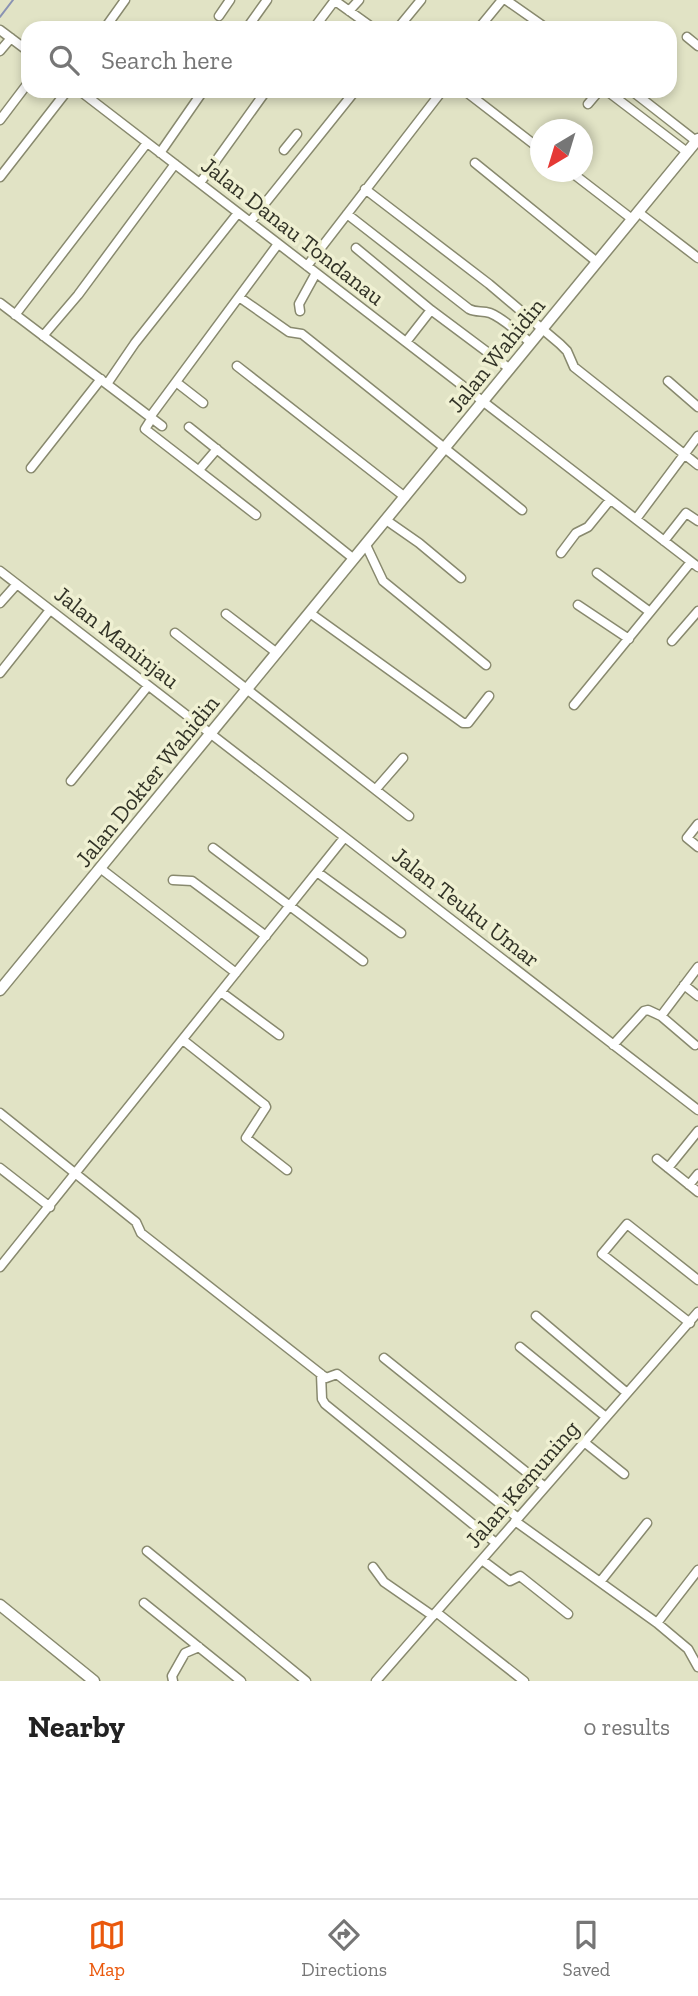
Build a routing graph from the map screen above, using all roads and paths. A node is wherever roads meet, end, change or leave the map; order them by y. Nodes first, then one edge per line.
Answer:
1 (125, 0) edge
2 (230, 0) edge
3 (267, 0) edge
4 (335, 0) edge
5 (359, 0) edge
6 (421, 0) edge
7 (504, 0) edge
8 (349, 11) junction
9 (219, 16) dead end
10 (110, 21) edge
11 (252, 21) edge
12 (319, 21) edge
13 (363, 21) edge
14 (404, 21) edge
15 (486, 21) edge
16 (536, 21) edge
17 (0, 30) edge
18 (687, 37) dead end
19 (11, 38) junction
20 (21, 46) edge
21 (698, 46) edge
22 (0, 51) edge
23 (21, 92) edge
24 (62, 98) edge
25 (89, 98) edge
26 (198, 98) edge
27 (261, 98) edge
28 (349, 98) edge
29 (436, 98) edge
30 (475, 98) edge
31 (593, 98) edge
32 (624, 98) edge
33 (641, 98) edge
34 (588, 104) dead end
35 (0, 120) edge
36 (530, 140) edge
37 (697, 140) edge
38 (147, 142) junction
39 (285, 150) dead end
40 (308, 150) junction
41 (687, 152) junction
42 (160, 153) junction
43 (475, 163) dead end
44 (175, 164) junction
45 (0, 177) edge
46 (585, 182) edge
47 (200, 183) junction
48 (365, 189) junction
49 (238, 213) junction
50 (347, 214) junction
51 (635, 216) junction
52 (250, 222) junction
53 (278, 244) junction
54 (356, 248) dead end
55 (698, 258) edge
56 (597, 262) junction
57 (307, 266) junction
58 (316, 273) junction
59 (239, 297) junction
60 (0, 303) edge
61 (431, 310) junction
62 (300, 311) dead end
63 (15, 314) junction
64 (541, 330) junction
65 (43, 336) junction
66 (406, 342) junction
67 (531, 343) junction
68 (237, 366) dead end
69 (510, 369) junction
70 (668, 381) dead end
71 (104, 382) junction
72 (176, 382) junction
73 (203, 402) dead end
74 (483, 402) junction
75 (698, 407) edge
76 (151, 418) junction
77 (162, 426) dead end
78 (189, 427) dead end
79 (698, 436) edge
80 (217, 449) junction
81 (444, 449) junction
82 (684, 454) junction
83 (698, 465) edge
84 (31, 468) dead end
85 (199, 470) junction
86 (405, 497) junction
87 (610, 500) junction
88 (523, 510) dead end
89 (256, 515) dead end
90 (636, 519) junction
91 (386, 520) junction
92 (698, 521) edge
93 (664, 541) junction
94 (366, 545) junction
95 (561, 553) dead end
96 (354, 559) junction
97 (694, 565) edge
98 (0, 571) edge
99 (597, 573) dead end
100 (460, 578) dead end
101 (17, 584) junction
102 (324, 596) joint
103 (0, 603) edge
104 (578, 606) dead end
105 (50, 610) junction
106 (698, 611) edge
107 (650, 612) junction
108 (226, 614) dead end
109 (310, 614) junction
110 (175, 633) dead end
111 (629, 639) junction
112 (672, 641) dead end
113 (277, 653) junction
114 (486, 665) dead end
115 (0, 673) edge
116 (148, 686) junction
117 (248, 689) junction
118 (489, 696) dead end
119 (574, 705) dead end
120 (211, 734) junction
121 (403, 758) dead end
122 (71, 781) dead end
123 (376, 789) junction
124 (409, 816) dead end
125 (698, 824) edge
126 (344, 838) junction
127 (698, 847) edge
128 (213, 848) dead end
129 (100, 868) junction
130 (317, 872) junction
131 (173, 880) dead end
132 (290, 905) junction
133 (401, 933) dead end
134 (266, 936) junction
135 (363, 961) dead end
136 (698, 967) edge
137 (236, 973) junction
138 (684, 985) junction
139 (0, 990) edge
140 (221, 992) junction
141 (698, 996) edge
142 (661, 1016) junction
143 (279, 1035) dead end
144 (183, 1040) junction
145 (613, 1045) junction
146 (695, 1045) dead end
147 (698, 1110) edge
148 (0, 1113) edge
149 (698, 1131) edge
150 (657, 1159) dead end
151 (0, 1168) edge
152 (668, 1168) junction
153 (287, 1170) dead end
154 (698, 1174) edge
155 (75, 1175) junction
156 (689, 1185) junction
157 (698, 1192) edge
158 (50, 1207) junction
159 (0, 1267) edge
160 (698, 1280) edge
161 (698, 1312) edge
162 (537, 1317) dead end
163 (690, 1323) junction
164 (520, 1347) dead end
165 (384, 1358) dead end
166 (321, 1374) junction
167 (627, 1393) junction
168 (606, 1417) junction
169 (584, 1442) junction
170 (624, 1474) dead end
171 (545, 1487) junction
172 (517, 1519) junction
173 (648, 1523) dead end
174 (496, 1543) junction
175 (147, 1551) dead end
176 (482, 1560) junction
177 (373, 1567) dead end
178 (698, 1570) edge
179 (600, 1582) junction
180 (144, 1603) dead end
181 (0, 1605) edge
182 (435, 1614) junction
183 (568, 1614) dead end
184 (657, 1623) junction
185 (199, 1647) junction
186 (698, 1667) edge
187 (94, 1681) edge
188 (173, 1681) edge
189 (241, 1681) edge
190 (306, 1681) edge
191 (376, 1681) edge
192 (524, 1681) edge

1 - 10 street
2 - 9 street
3 - 11 street
4 - 8 street
4 - 12 street
5 - 8 street
6 - 14 street
7 - 15 street
7 - 16 street
8 - 13 street
17 - 19 street
18 - 21 street
19 - 20 street
19 - 22 street
23 - 35 street
24 - 45 street
25 - 38 street, Jalan Danau Tondanau
26 - 42 street
27 - 47 street
28 - 40 street
29 - 48 street
30 - 36 street
31 - 34 street
32 - 41 street
33 - 37 street
37 - 41 street, Jalan Wahidin
38 - 42 street, Jalan Danau Tondanau
38 - 63 street
39 - 40 street
40 - 52 street
41 - 51 street, Jalan Wahidin
42 - 44 street, Jalan Danau Tondanau
43 - 56 street
44 - 47 street, Jalan Danau Tondanau
44 - 65 street
46 - 51 street
47 - 49 street, Jalan Danau Tondanau
48 - 50 street
48 - 64 street
49 - 52 street, Jalan Danau Tondanau
49 - 71 street
50 - 57 street
50 - 67 street
51 - 55 street
51 - 56 street, Jalan Wahidin
52 - 53 street, Jalan Danau Tondanau
53 - 57 street, Jalan Danau Tondanau
53 - 59 street
54 - 61 street
56 - 64 street, Jalan Wahidin
57 - 58 street, Jalan Danau Tondanau
58 - 62 street
58 - 66 street, Jalan Danau Tondanau
59 - 72 street
59 - 81 street
60 - 63 street
61 - 66 street
61 - 69 street
63 - 65 street
64 - 67 street, Jalan Wahidin
64 - 82 street
65 - 71 street
66 - 74 street, Jalan Danau Tondanau
67 - 69 street, Jalan Wahidin
68 - 86 street
69 - 74 street, Jalan Wahidin
70 - 75 street
71 - 76 street
71 - 84 street
72 - 73 street
72 - 76 street
74 - 81 street, Jalan Wahidin
74 - 87 street, Jalan Danau Tondanau
76 - 77 street
76 - 85 street
78 - 80 street
79 - 82 street
80 - 85 street
80 - 96 street
81 - 86 street, Jalan Wahidin
81 - 88 street
82 - 83 street
82 - 90 street
85 - 89 street
86 - 91 street, Jalan Wahidin
87 - 90 street, Jalan Danau Tondanau
87 - 95 street
90 - 93 street, Jalan Danau Tondanau
91 - 94 street, Jalan Wahidin
91 - 100 street
92 - 93 street
93 - 97 street, Jalan Danau Tondanau
94 - 96 street, Jalan Wahidin
94 - 114 street
96 - 102 street, Jalan Wahidin
97 - 107 street
98 - 101 street, Jalan Maninjau
99 - 107 street
101 - 103 street
101 - 105 street, Jalan Maninjau
102 - 109 street, Jalan Dokter Wahidin
104 - 111 street
105 - 115 street
105 - 116 street, Jalan Maninjau
106 - 112 street
107 - 111 street
108 - 113 street
109 - 113 street, Jalan Dokter Wahidin
109 - 118 street
110 - 117 street
111 - 119 street
113 - 117 street, Jalan Dokter Wahidin
116 - 120 street, Jalan Maninjau
116 - 122 street
117 - 120 street, Jalan Dokter Wahidin
117 - 123 street
120 - 126 street, Jalan Teuku Umar
120 - 129 street, Jalan Dokter Wahidin
121 - 123 street
123 - 124 street
125 - 127 street
126 - 130 street
126 - 145 street, Jalan Teuku Umar
128 - 132 street
129 - 137 street
129 - 139 street, Jalan Dokter Wahidin
130 - 132 street
130 - 133 street
131 - 134 street
132 - 134 street
132 - 135 street
134 - 137 street
136 - 138 street
137 - 140 street
138 - 141 street
138 - 142 street
140 - 143 street
140 - 144 street
142 - 145 street
142 - 146 street
144 - 153 street
144 - 155 street
145 - 147 street, Jalan Teuku Umar
148 - 155 street
149 - 152 street
150 - 152 street
151 - 158 street
152 - 156 street
154 - 156 street
155 - 158 street
155 - 166 street
156 - 157 street
158 - 159 street
160 - 163 street
161 - 163 street, Jalan Kemuning
162 - 167 street
163 - 167 street, Jalan Kemuning
164 - 168 street
165 - 171 street
166 - 172 street
166 - 174 street
167 - 168 street, Jalan Kemuning
168 - 169 street, Jalan Kemuning
169 - 170 street
169 - 171 street, Jalan Kemuning
171 - 172 street, Jalan Kemuning
172 - 174 street, Jalan Kemuning
172 - 179 street
173 - 179 street
174 - 176 street, Jalan Kemuning
175 - 190 street
176 - 182 street, Jalan Kemuning
176 - 183 street
177 - 182 street
178 - 184 street
179 - 184 street
180 - 185 street
181 - 187 street
182 - 191 street, Jalan Kemuning
182 - 192 street
184 - 186 street
185 - 188 street
185 - 189 street

